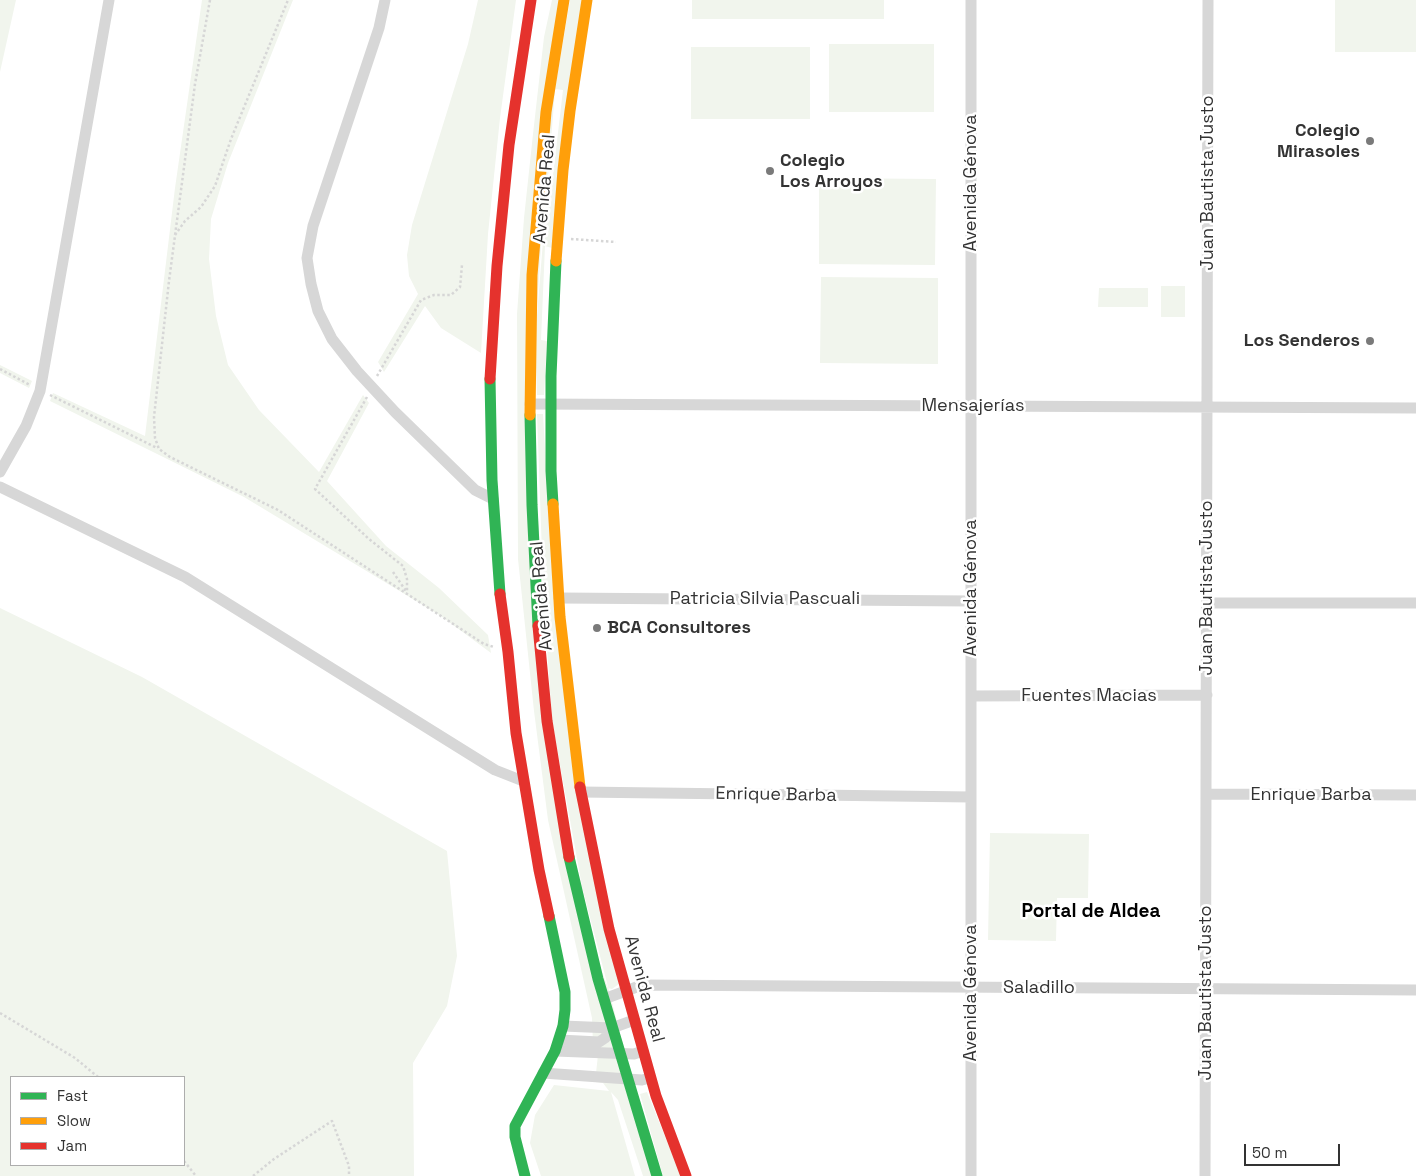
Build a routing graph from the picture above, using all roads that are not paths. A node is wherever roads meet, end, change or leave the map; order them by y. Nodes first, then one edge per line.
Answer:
1 (109, 0) edge
2 (385, 0) edge
3 (531, 0) edge
4 (564, 0) edge
5 (587, 0) edge
6 (971, 0) edge
7 (1208, 0) edge
8 (530, 404) junction
9 (551, 404) junction
10 (970, 406) junction
11 (1207, 407) junction
12 (1416, 408) edge
13 (0, 472) edge
14 (0, 487) edge
15 (493, 499) junction
16 (559, 598) junction
17 (970, 601) junction
18 (1416, 602) edge
19 (1207, 603) junction
20 (1207, 695) junction
21 (971, 696) junction
22 (523, 781) junction
23 (581, 792) junction
24 (1206, 794) junction
25 (1416, 795) edge
26 (971, 797) junction
27 (971, 988) junction
28 (1206, 989) junction
29 (1416, 990) edge
30 (626, 991) junction
31 (604, 999) junction
32 (634, 1020) junction
33 (563, 1026) junction
34 (612, 1028) junction
35 (557, 1045) junction
36 (643, 1051) junction
37 (620, 1053) junction
38 (543, 1073) junction
39 (650, 1078) junction
40 (628, 1079) junction
41 (525, 1176) edge
42 (657, 1176) edge
43 (686, 1176) edge
44 (971, 1176) edge
45 (1205, 1176) edge

1 - 13 street
2 - 15 street
3 - 15 main road
4 - 8 main road, Avenida Real
5 - 9 main road, Avenida Real
6 - 10 street, Avenida Génova
7 - 11 street, Juan Bautista Justo
8 - 9 street, Mensajerías
8 - 31 main road, Avenida Real
9 - 10 street, Mensajerías
9 - 16 main road, Avenida Real
10 - 11 street, Mensajerías
10 - 17 street, Avenida Génova
11 - 12 street, Mensajerías
11 - 19 street, Juan Bautista Justo
14 - 22 street
15 - 22 main road
16 - 17 street, Patricia Silvia Pascuali
16 - 23 main road, Avenida Real
17 - 21 street, Avenida Génova
18 - 19 street
19 - 20 street, Juan Bautista Justo
20 - 21 street, Fuentes Macias
20 - 24 street, Juan Bautista Justo
21 - 26 street, Avenida Génova
22 - 33 main road
23 - 26 street, Enrique Barba
23 - 30 main road, Avenida Real
24 - 25 street, Enrique Barba
24 - 28 street, Juan Bautista Justo
26 - 27 street, Avenida Génova
27 - 28 street, Saladillo
27 - 30 street, Saladillo
27 - 44 street, Avenida Génova
28 - 29 street, Saladillo
28 - 45 street, Juan Bautista Justo
30 - 31 street, Saladillo
30 - 32 main road, Avenida Real
31 - 34 main road, Avenida Real
32 - 34 street
32 - 36 main road, Avenida Real
33 - 34 street
33 - 35 main road
34 - 35 street
34 - 37 main road, Avenida Real
35 - 37 street
35 - 38 main road
36 - 37 street
36 - 39 main road, Avenida Real
37 - 40 main road, Avenida Real
38 - 40 street
38 - 41 main road
39 - 40 street
39 - 43 main road, Avenida Real
40 - 42 main road, Avenida Real

